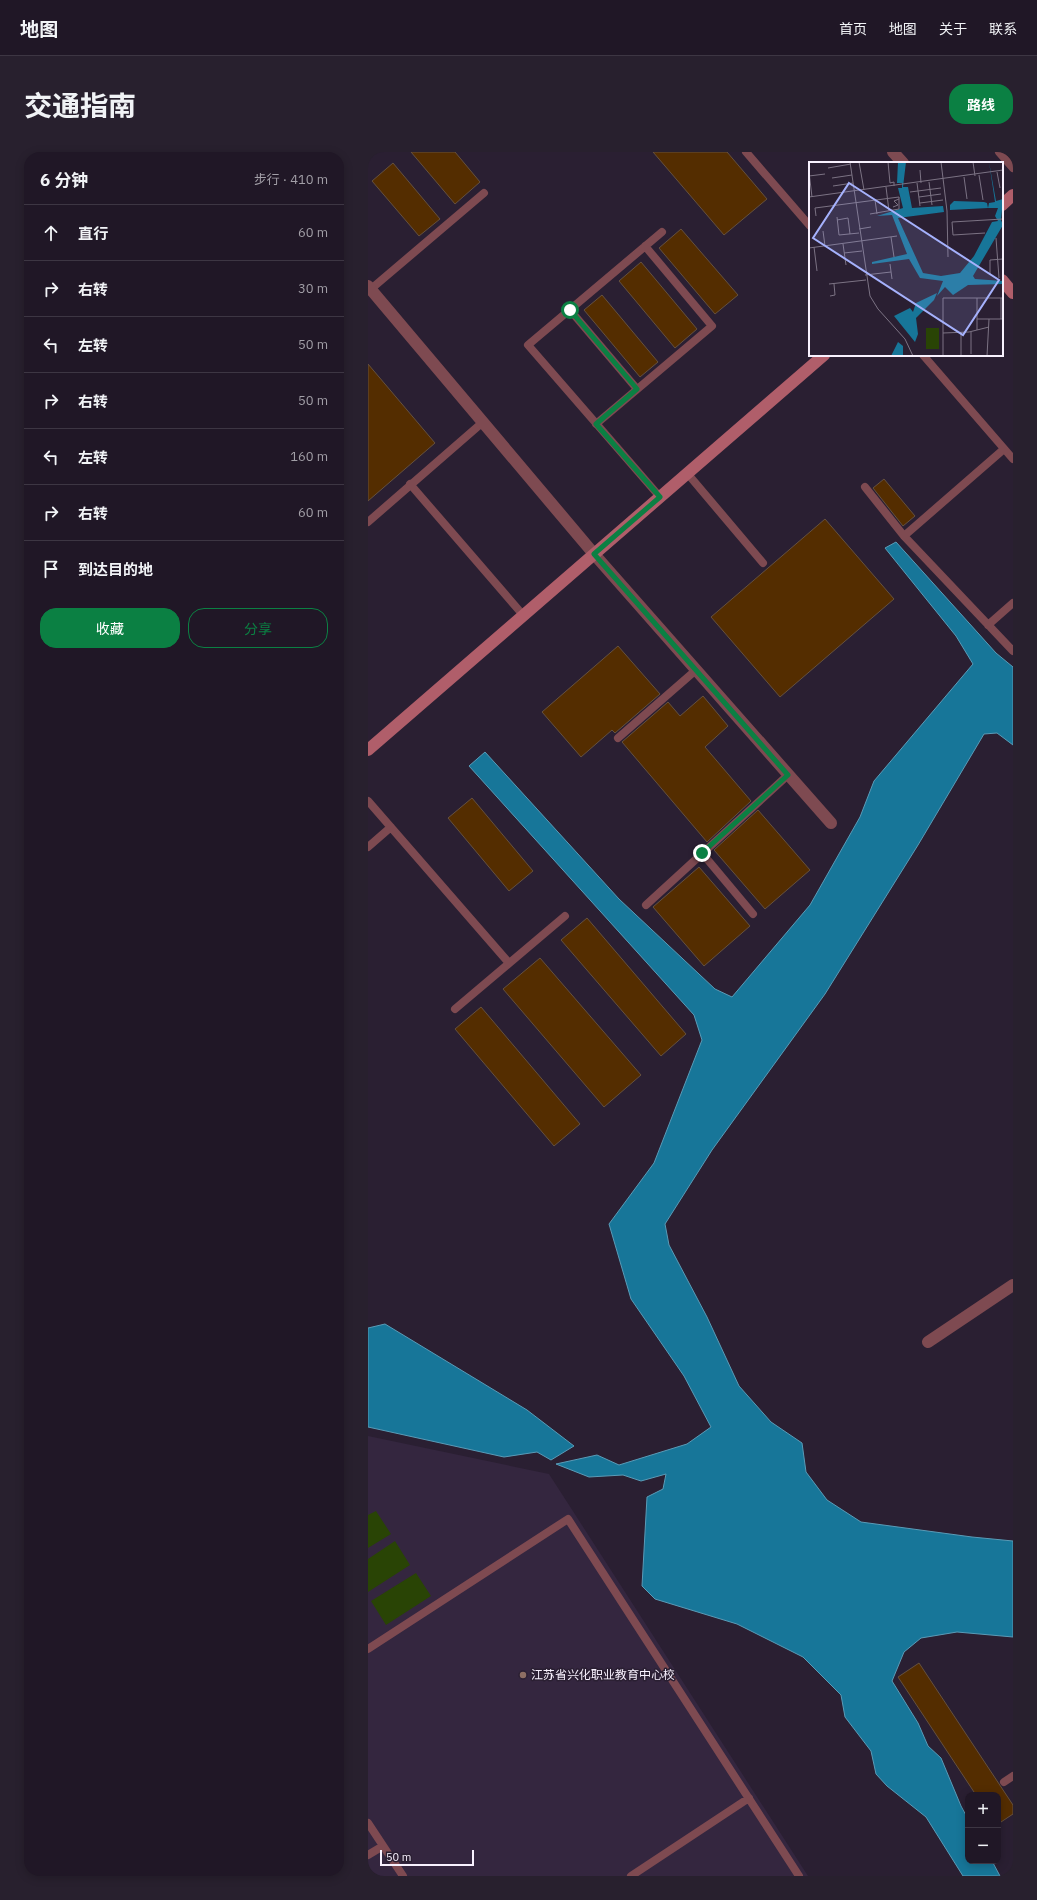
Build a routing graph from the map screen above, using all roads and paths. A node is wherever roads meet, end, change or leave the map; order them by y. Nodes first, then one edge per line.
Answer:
1 (746, 152) edge
2 (894, 152) edge
3 (999, 152) edge
4 (902, 162) edge
5 (1013, 168) edge
6 (484, 193) dead end
7 (1013, 195) edge
8 (1003, 203) edge
9 (809, 225) edge
10 (662, 232) dead end
11 (645, 246) junction
12 (1003, 281) edge
13 (370, 288) edge
14 (1013, 293) edge
15 (570, 310) junction
16 (823, 356) edge
17 (924, 356) edge
18 (637, 389) junction
19 (483, 422) junction
20 (596, 424) junction
21 (1004, 449) junction
22 (1013, 459) edge
23 (688, 473) junction
24 (410, 484) junction
25 (865, 487) dead end
26 (660, 497) junction
27 (368, 522) edge
28 (904, 536) junction
29 (594, 554) junction
30 (763, 563) dead end
31 (1013, 603) edge
32 (523, 615) junction
33 (988, 625) junction
34 (1013, 651) edge
35 (696, 670) junction
36 (618, 738) dead end
37 (368, 750) edge
38 (788, 775) junction
39 (368, 801) edge
40 (831, 823) dead end
41 (391, 827) junction
42 (368, 847) edge
43 (702, 853) junction
44 (646, 905) dead end
45 (753, 914) dead end
46 (565, 916) dead end
47 (509, 963) junction
48 (455, 1009) dead end
49 (1013, 1285) edge
50 (928, 1342) dead end
51 (368, 1649) edge
52 (1013, 1776) edge
53 (1004, 1782) dead end
54 (749, 1798) junction
55 (368, 1823) edge
56 (383, 1846) junction
57 (368, 1855) edge
58 (403, 1876) edge
59 (632, 1876) edge
60 (799, 1876) edge

1 - 9 lane
2 - 4 street
3 - 5 lane
6 - 13 lane
7 - 8 street
10 - 11 lane
11 - 15 lane
11 - 18 lane
12 - 14 street
13 - 19 street
15 - 18 lane
15 - 20 lane
16 - 23 street
17 - 21 lane
18 - 20 lane
19 - 24 lane
19 - 29 street
20 - 26 lane
21 - 22 lane
21 - 28 lane
23 - 26 street
23 - 30 lane
24 - 27 lane
24 - 32 lane
25 - 28 lane
26 - 29 street
28 - 33 lane
29 - 32 street
29 - 35 street
31 - 33 lane
32 - 37 street
33 - 34 lane
35 - 36 lane
35 - 38 street
38 - 40 street
38 - 43 lane
39 - 41 lane
41 - 42 lane
41 - 47 lane
43 - 44 lane
43 - 45 lane
46 - 47 lane
47 - 48 lane
49 - 50 street
51 - 54 lane
52 - 53 lane
54 - 59 lane
54 - 60 lane
55 - 56 lane
56 - 57 lane
56 - 58 lane

